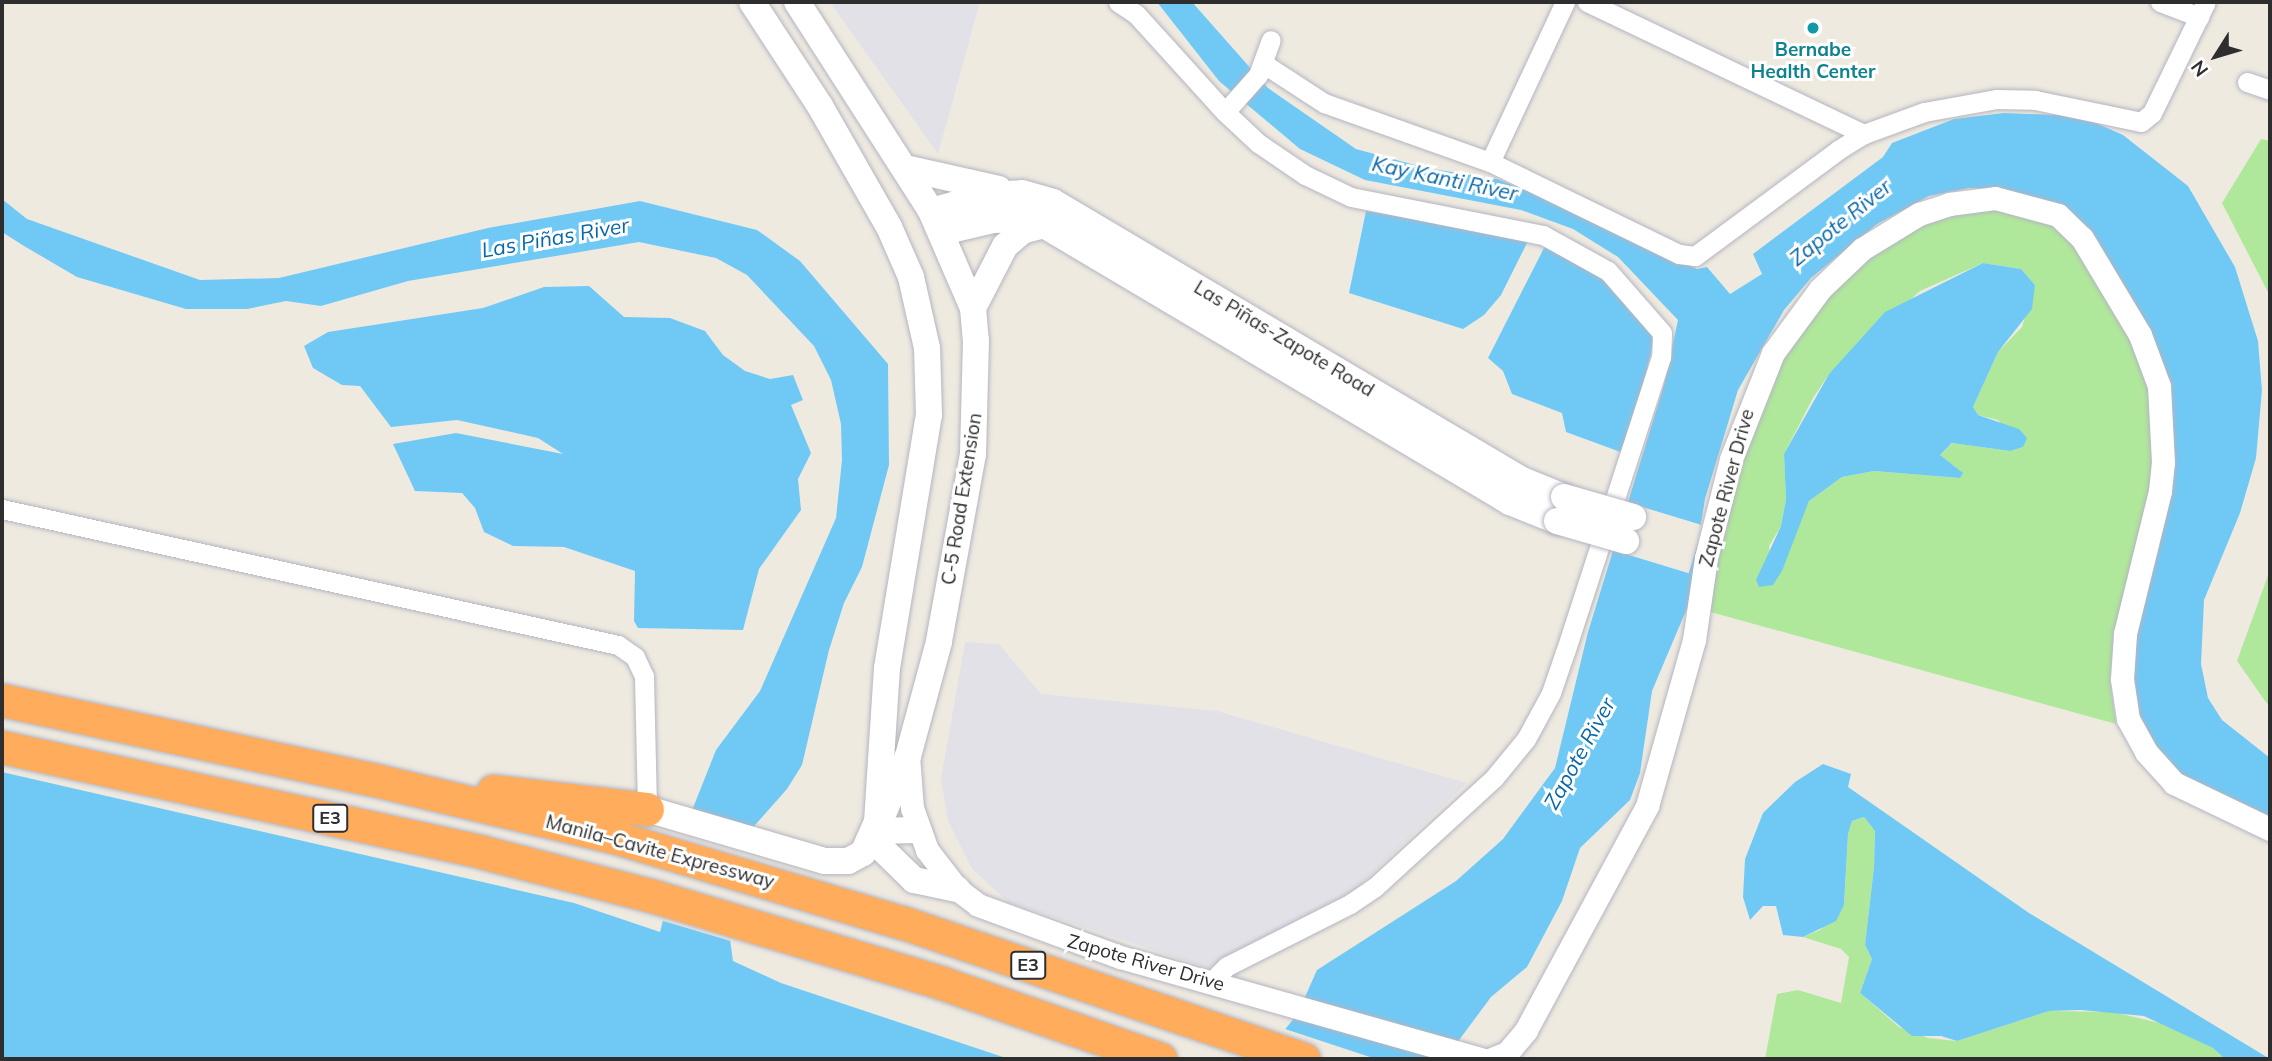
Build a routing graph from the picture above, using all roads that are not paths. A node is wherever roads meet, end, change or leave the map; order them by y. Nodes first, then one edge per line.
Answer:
1 (795, 2) edge
2 (1118, 2) edge
3 (1565, 2) edge
4 (1587, 2) edge
5 (2160, 2) edge
6 (2203, 9) edge
7 (758, 11) edge
8 (1270, 40) dead end
9 (1261, 70) junction
10 (2247, 82) dead end
11 (2270, 90) edge
12 (1228, 108) junction
13 (1864, 134) junction
14 (1490, 162) junction
15 (905, 168) junction
16 (1021, 194) junction
17 (937, 221) junction
18 (1044, 225) junction
19 (972, 308) junction
20 (2, 509) edge
21 (1560, 509) junction
22 (1630, 529) dead end
23 (2, 700) edge
24 (2, 747) edge
25 (908, 756) junction
26 (375, 780) junction
27 (657, 812) junction
28 (2270, 829) edge
29 (918, 830) junction
30 (874, 831) junction
31 (957, 889) junction
32 (1211, 982) junction
33 (1160, 1059) edge
34 (1303, 1059) edge
35 (1482, 1059) edge

1 - 7 main road
1 - 15 main road, C-5 Road Extension
2 - 12 street
3 - 14 street
4 - 13 street
5 - 6 street
6 - 13 street
7 - 30 main road
8 - 9 street
9 - 12 street
9 - 14 street
10 - 11 street
12 - 32 street
13 - 14 street
15 - 16 main road
15 - 17 main road, C-5 Road Extension
16 - 17 main road, Las Piñas-Zapote Road
16 - 21 main road, Las Piñas-Zapote Road
17 - 18 main road, Las Piñas-Zapote Road
17 - 19 main road, C-5 Road Extension
18 - 19 main road
18 - 21 main road, Las Piñas-Zapote Road
19 - 25 main road, C-5 Road Extension
20 - 27 street
21 - 22 main road, Las Piñas-Zapote Road, bridge
23 - 26 highway, Manila–Cavite Expressway / E3
24 - 33 highway, E3
25 - 29 street, Zapote River Drive
25 - 30 main road, C-5 Road Extension
26 - 27 highway
26 - 34 highway, Manila–Cavite Expressway / E3
27 - 30 main road, C-5 Road Extension
28 - 35 street, Zapote River Drive
29 - 30 main road
29 - 31 street, Zapote River Drive
30 - 31 main road
31 - 32 street, Zapote River Drive
32 - 35 street, Zapote River Drive

